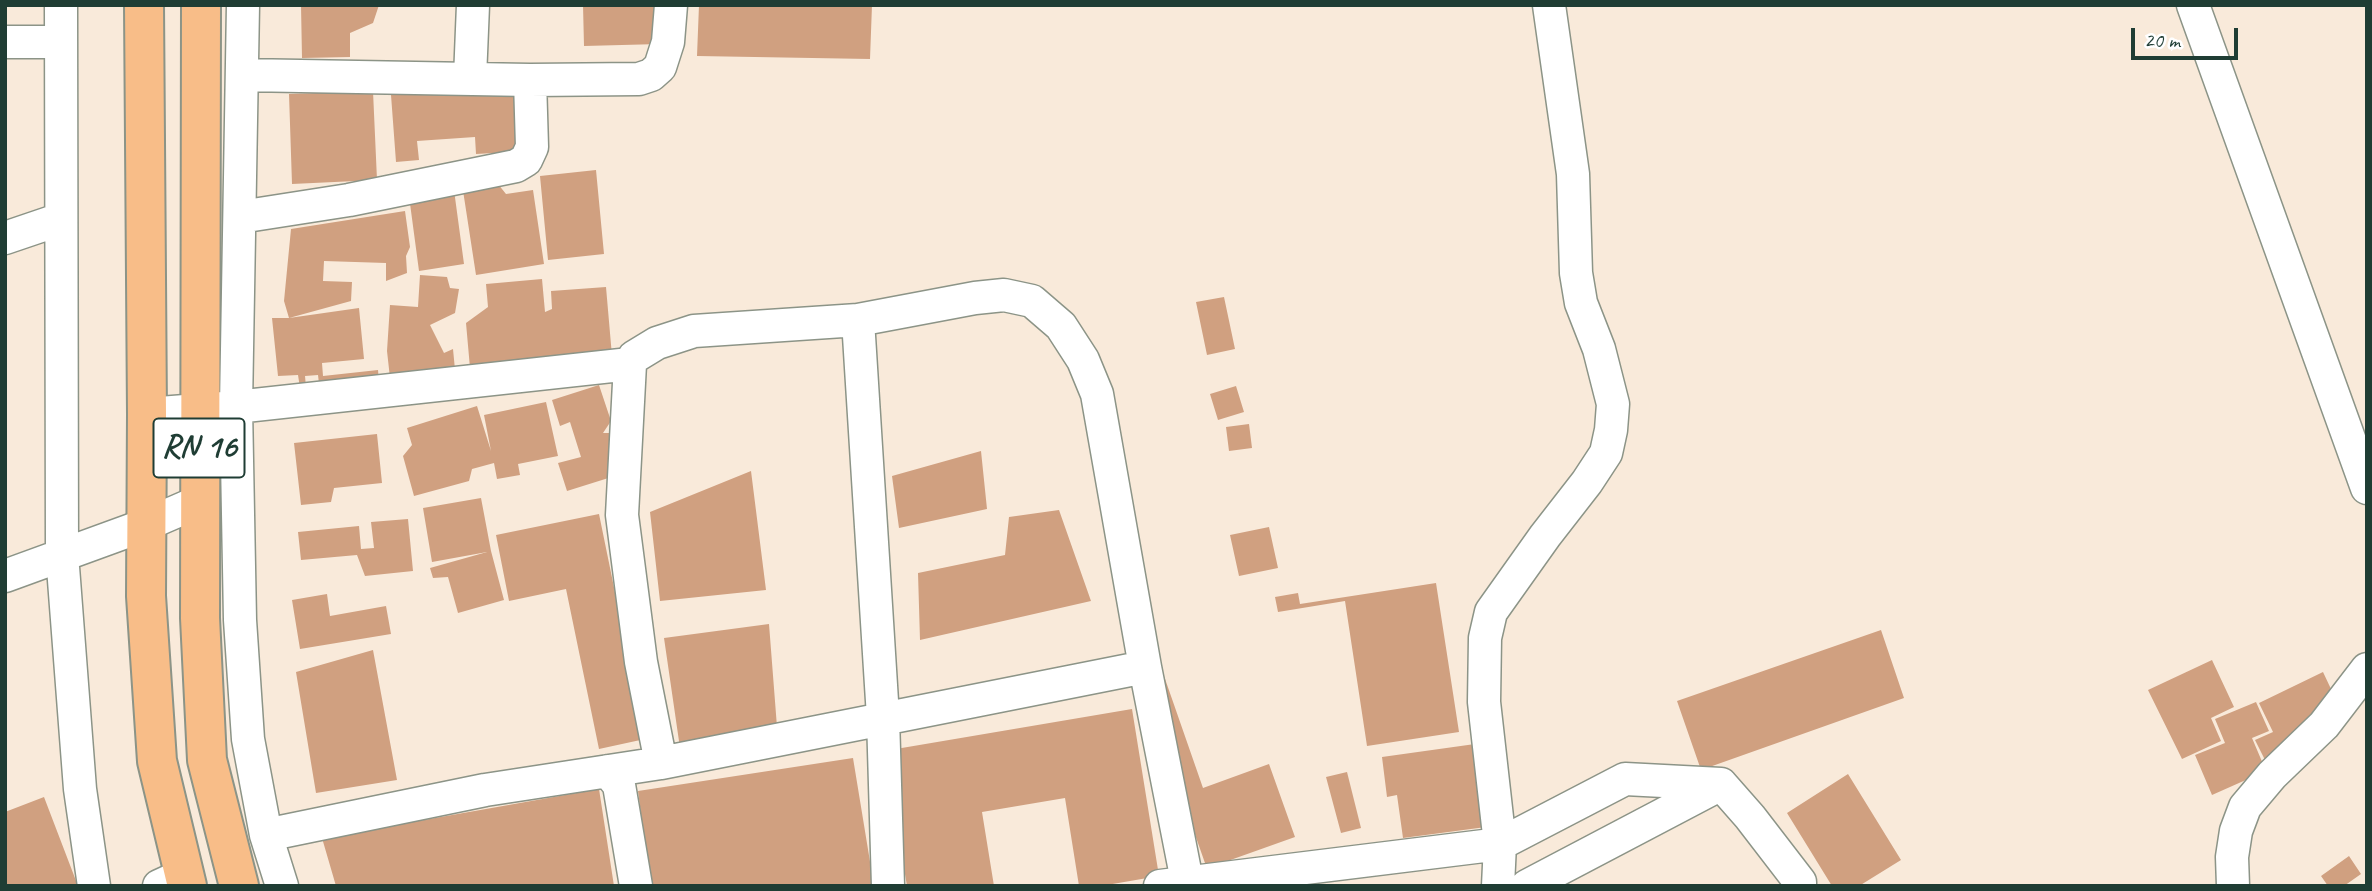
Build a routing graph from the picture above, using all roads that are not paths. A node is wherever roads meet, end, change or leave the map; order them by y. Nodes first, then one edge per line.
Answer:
1 (61, 5) edge
2 (144, 5) edge
3 (201, 5) edge
4 (243, 5) edge
5 (474, 5) edge
6 (671, 5) edge
7 (1549, 5) edge
8 (2193, 5) edge
9 (5, 42) edge
10 (59, 42) junction
11 (243, 75) junction
12 (470, 78) junction
13 (530, 80) junction
14 (240, 217) junction
15 (61, 219) junction
16 (5, 238) edge
17 (858, 320) junction
18 (630, 364) junction
19 (217, 409) junction
20 (147, 414) junction
21 (2367, 488) edge
22 (198, 502) junction
23 (145, 524) junction
24 (62, 554) junction
25 (5, 576) edge
26 (1145, 667) junction
27 (2367, 669) edge
28 (883, 717) junction
29 (661, 763) junction
30 (608, 771) junction
31 (1721, 784) junction
32 (266, 835) junction
33 (1500, 844) junction
34 (176, 882) edge
35 (1178, 884) edge
36 (94, 886) edge
37 (239, 886) edge
38 (282, 886) edge
39 (635, 886) edge
40 (888, 886) edge
41 (1498, 886) edge
42 (1527, 886) edge
43 (1800, 886) edge
44 (2232, 886) edge

1 - 10 street
2 - 20 main road, RN 16
3 - 19 main road, RN 16
4 - 11 street
5 - 12 street
6 - 13 street
7 - 33 street
8 - 21 street
9 - 10 street
10 - 15 street
11 - 12 street
11 - 14 street
12 - 13 street
13 - 14 street
14 - 19 street
15 - 16 street
15 - 24 street
17 - 18 street
17 - 26 street
17 - 28 street
18 - 19 street
18 - 29 street
19 - 20 street
19 - 22 main road, RN 16
19 - 32 street
20 - 23 main road, RN 16
22 - 23 street
22 - 37 main road, RN 16
23 - 24 street
23 - 34 main road, RN 16
24 - 25 street
24 - 36 street
26 - 28 street
26 - 35 street
27 - 44 street
28 - 29 street
28 - 40 street
29 - 30 street
30 - 32 street
30 - 39 street
31 - 33 street
31 - 42 street
31 - 43 street
32 - 38 street
33 - 35 street
33 - 41 street

